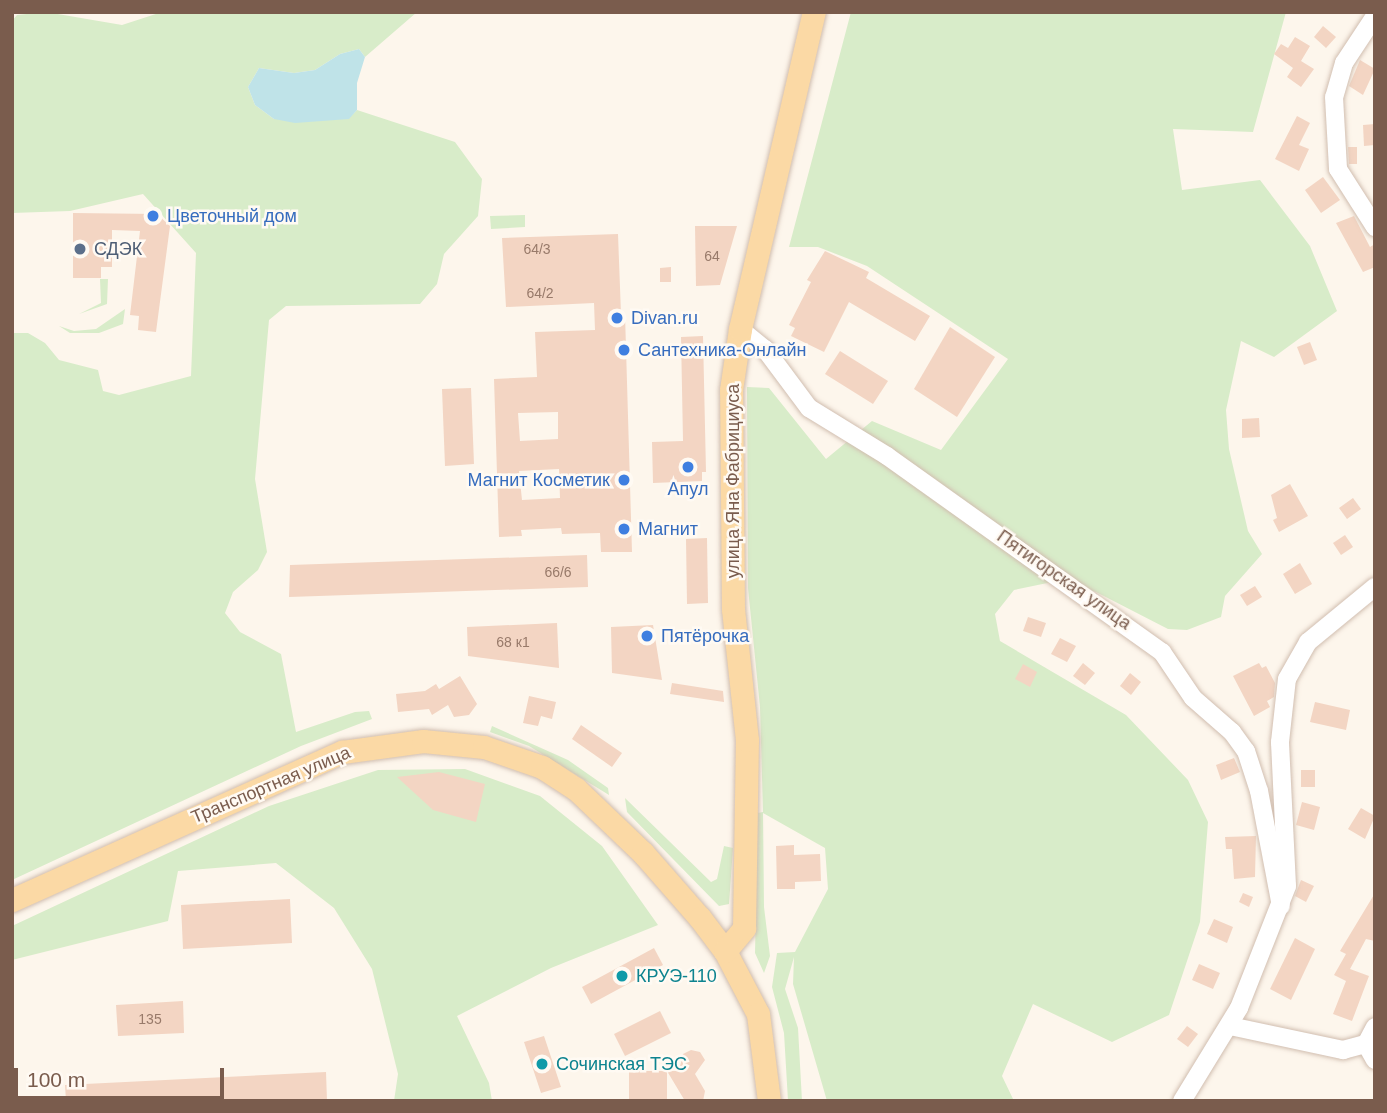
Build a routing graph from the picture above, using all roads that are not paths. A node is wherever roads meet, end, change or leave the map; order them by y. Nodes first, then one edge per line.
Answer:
1 (814, 12) edge
2 (1375, 16) edge
3 (1375, 227) edge
4 (740, 329) junction
5 (1375, 587) edge
6 (12, 900) edge
7 (1281, 906) junction
8 (725, 951) junction
9 (1230, 1026) junction
10 (1375, 1027) edge
11 (1370, 1052) edge
12 (769, 1101) edge
13 (1182, 1101) edge

1 - 4 main road, улица Яна Фабрициуса
2 - 3 street
4 - 7 street, Пятигорская улица
4 - 8 main road, улица Яна Фабрициуса
5 - 7 street
6 - 8 main road, Транспортная улица
7 - 9 street
8 - 12 main road, Транспортная улица
9 - 11 street
9 - 13 street
10 - 11 street

